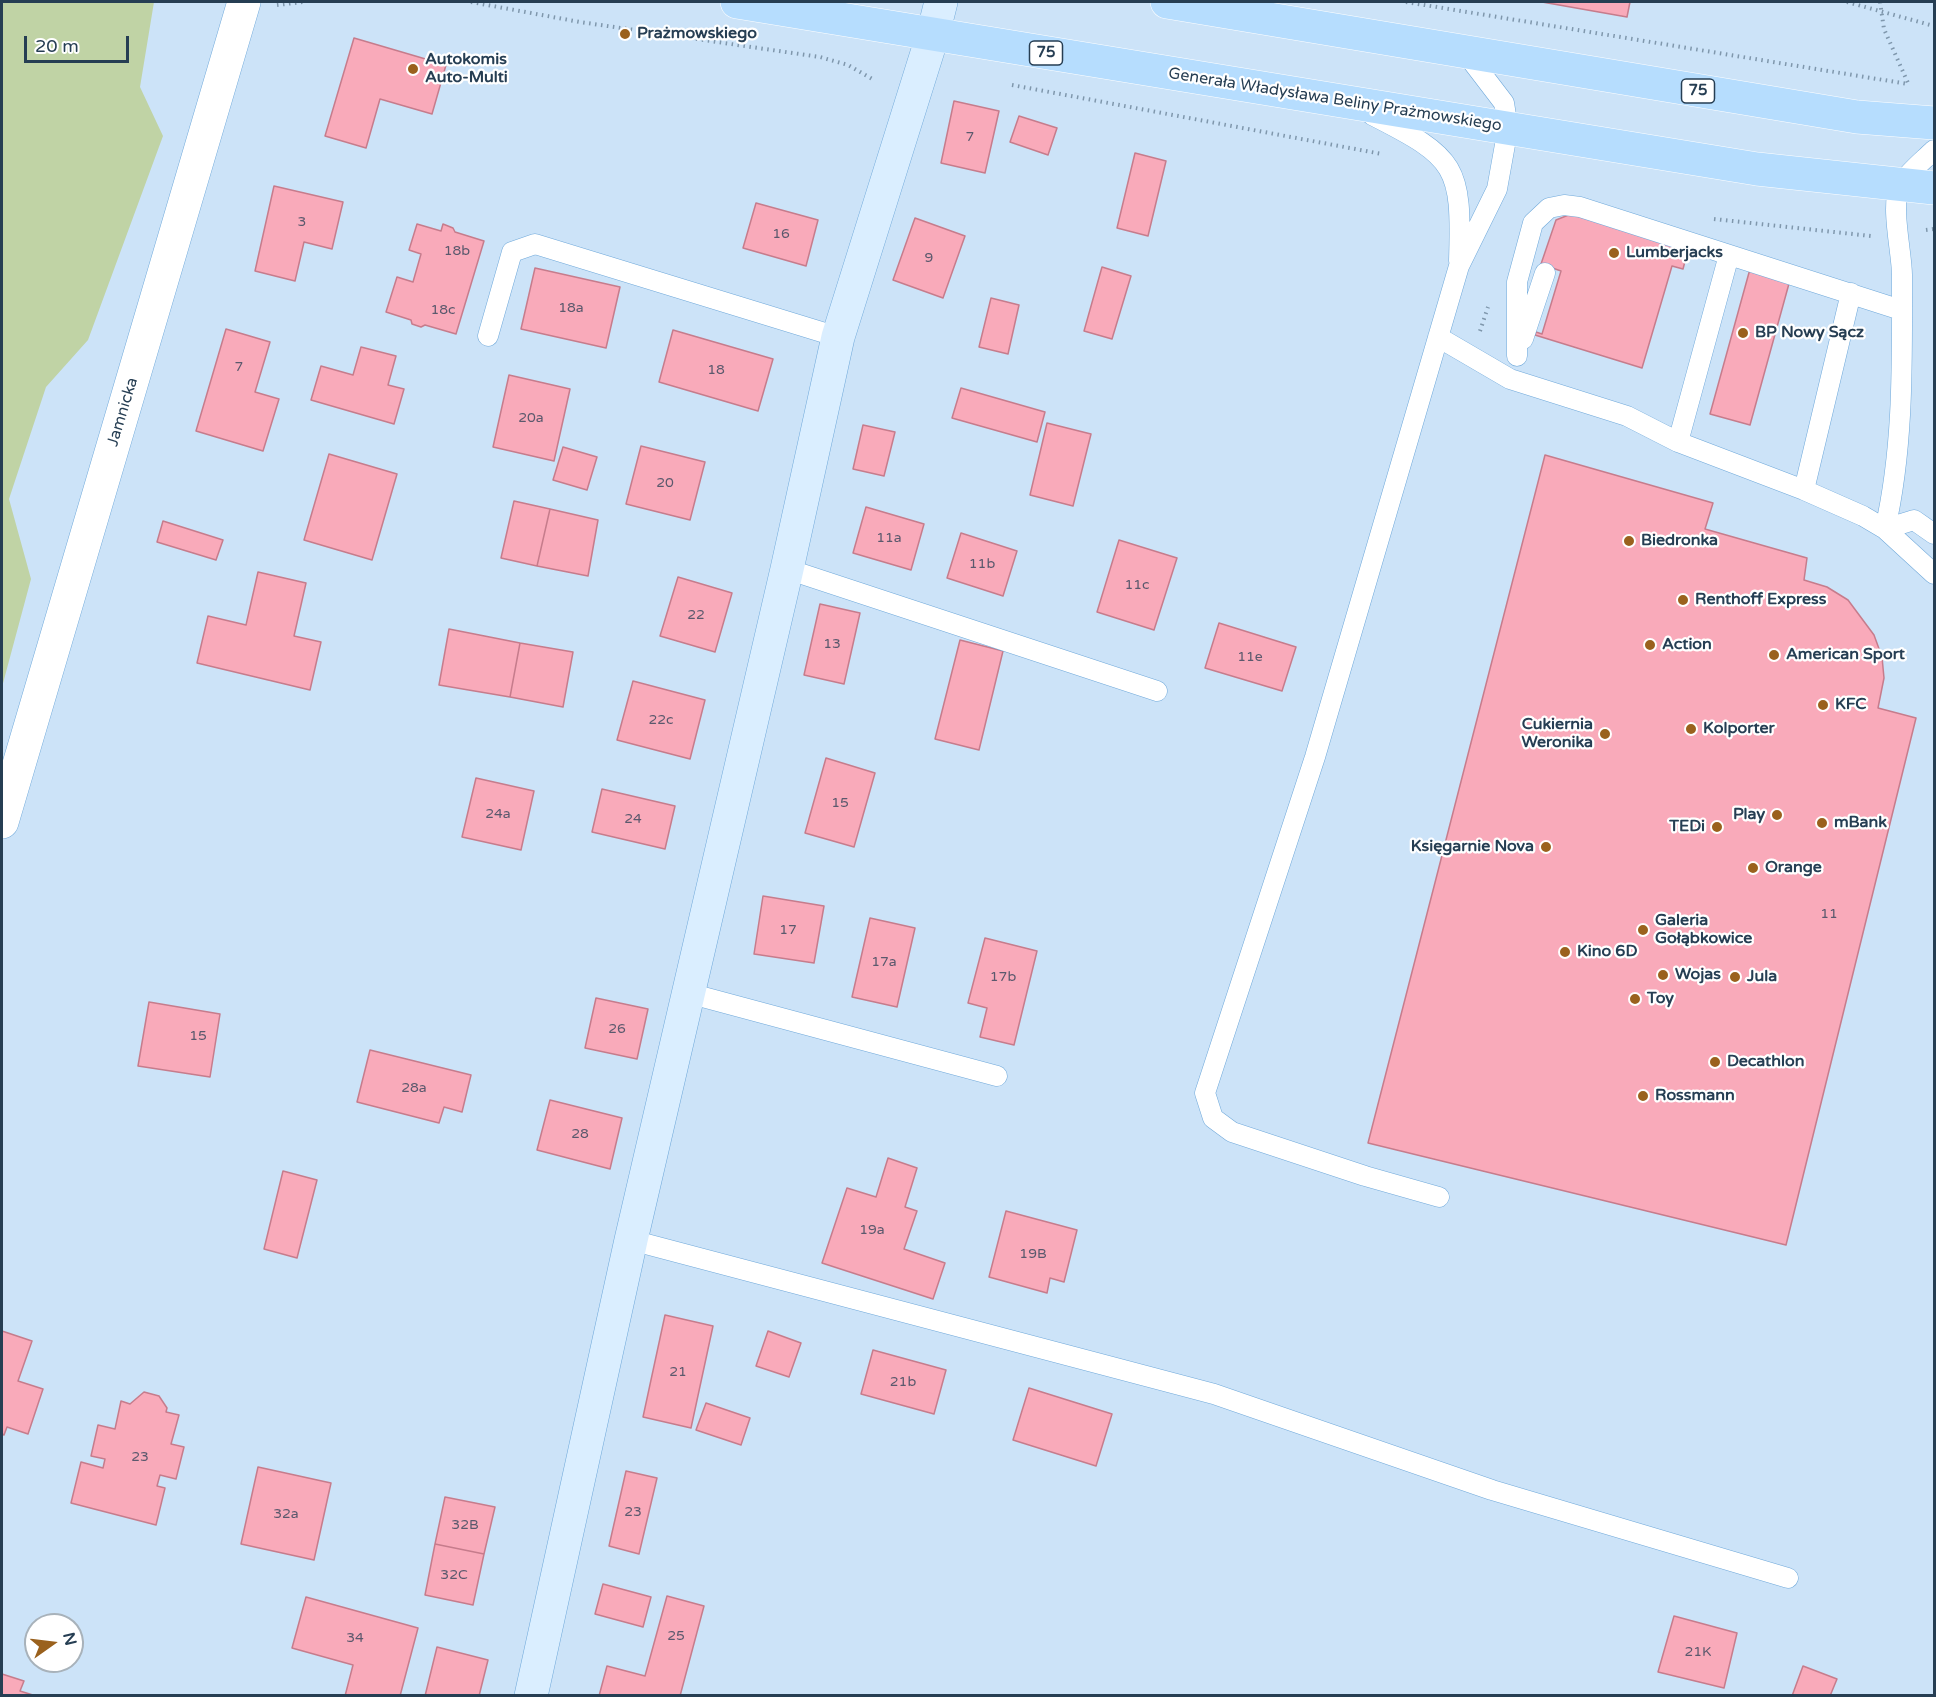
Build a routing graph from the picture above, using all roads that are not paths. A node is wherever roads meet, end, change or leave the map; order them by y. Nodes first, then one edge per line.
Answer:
1 (257, 2) edge
2 (737, 2) edge
3 (941, 2) edge
4 (1167, 2) edge
5 (933, 34) junction
6 (1463, 50) junction
7 (1343, 100) junction
8 (1935, 123) edge
9 (1508, 128) junction
10 (1935, 150) edge
11 (1899, 186) junction
12 (1935, 188) edge
13 (1729, 255) junction
14 (1459, 266) junction
15 (1545, 273) dead end
16 (1851, 293) junction
17 (1901, 310) junction
18 (488, 336) dead end
19 (1438, 337) junction
20 (838, 338) junction
21 (1517, 356) junction
22 (1510, 379) junction
23 (1678, 442) junction
24 (1804, 490) junction
25 (1886, 529) junction
26 (1935, 534) edge
27 (787, 569) junction
28 (1935, 574) edge
29 (1157, 691) dead end
30 (2, 822) edge
31 (688, 993) junction
32 (997, 1076) dead end
33 (1439, 1197) dead end
34 (631, 1240) junction
35 (1788, 1578) dead end
36 (531, 1695) edge

1 - 30 street, Jamnicka
2 - 5 main road, Generała Władysława Beliny Prażmowskiego / 75
3 - 5 street
4 - 6 main road, 75
5 - 7 main road, Generała Władysława Beliny Prażmowskiego / 75
5 - 20 street
6 - 8 main road, 75
6 - 9 lane
7 - 9 main road, Generała Władysława Beliny Prażmowskiego / 75
7 - 14 lane
9 - 11 main road, Generała Władysława Beliny Prażmowskiego / 75
9 - 14 lane
10 - 11 lane
11 - 12 main road, Generała Władysława Beliny Prażmowskiego / 75
11 - 17 lane
13 - 16 lane
13 - 21 lane
13 - 23 lane
14 - 19 lane
15 - 21 lane
16 - 17 lane
16 - 24 lane
17 - 25 lane
18 - 20 lane
19 - 22 lane
19 - 33 lane
20 - 27 street
21 - 22 lane
22 - 23 lane
23 - 24 lane
24 - 25 lane
25 - 26 lane
25 - 28 lane
27 - 29 lane
27 - 31 street
31 - 32 lane
31 - 34 street
34 - 35 lane
34 - 36 street

